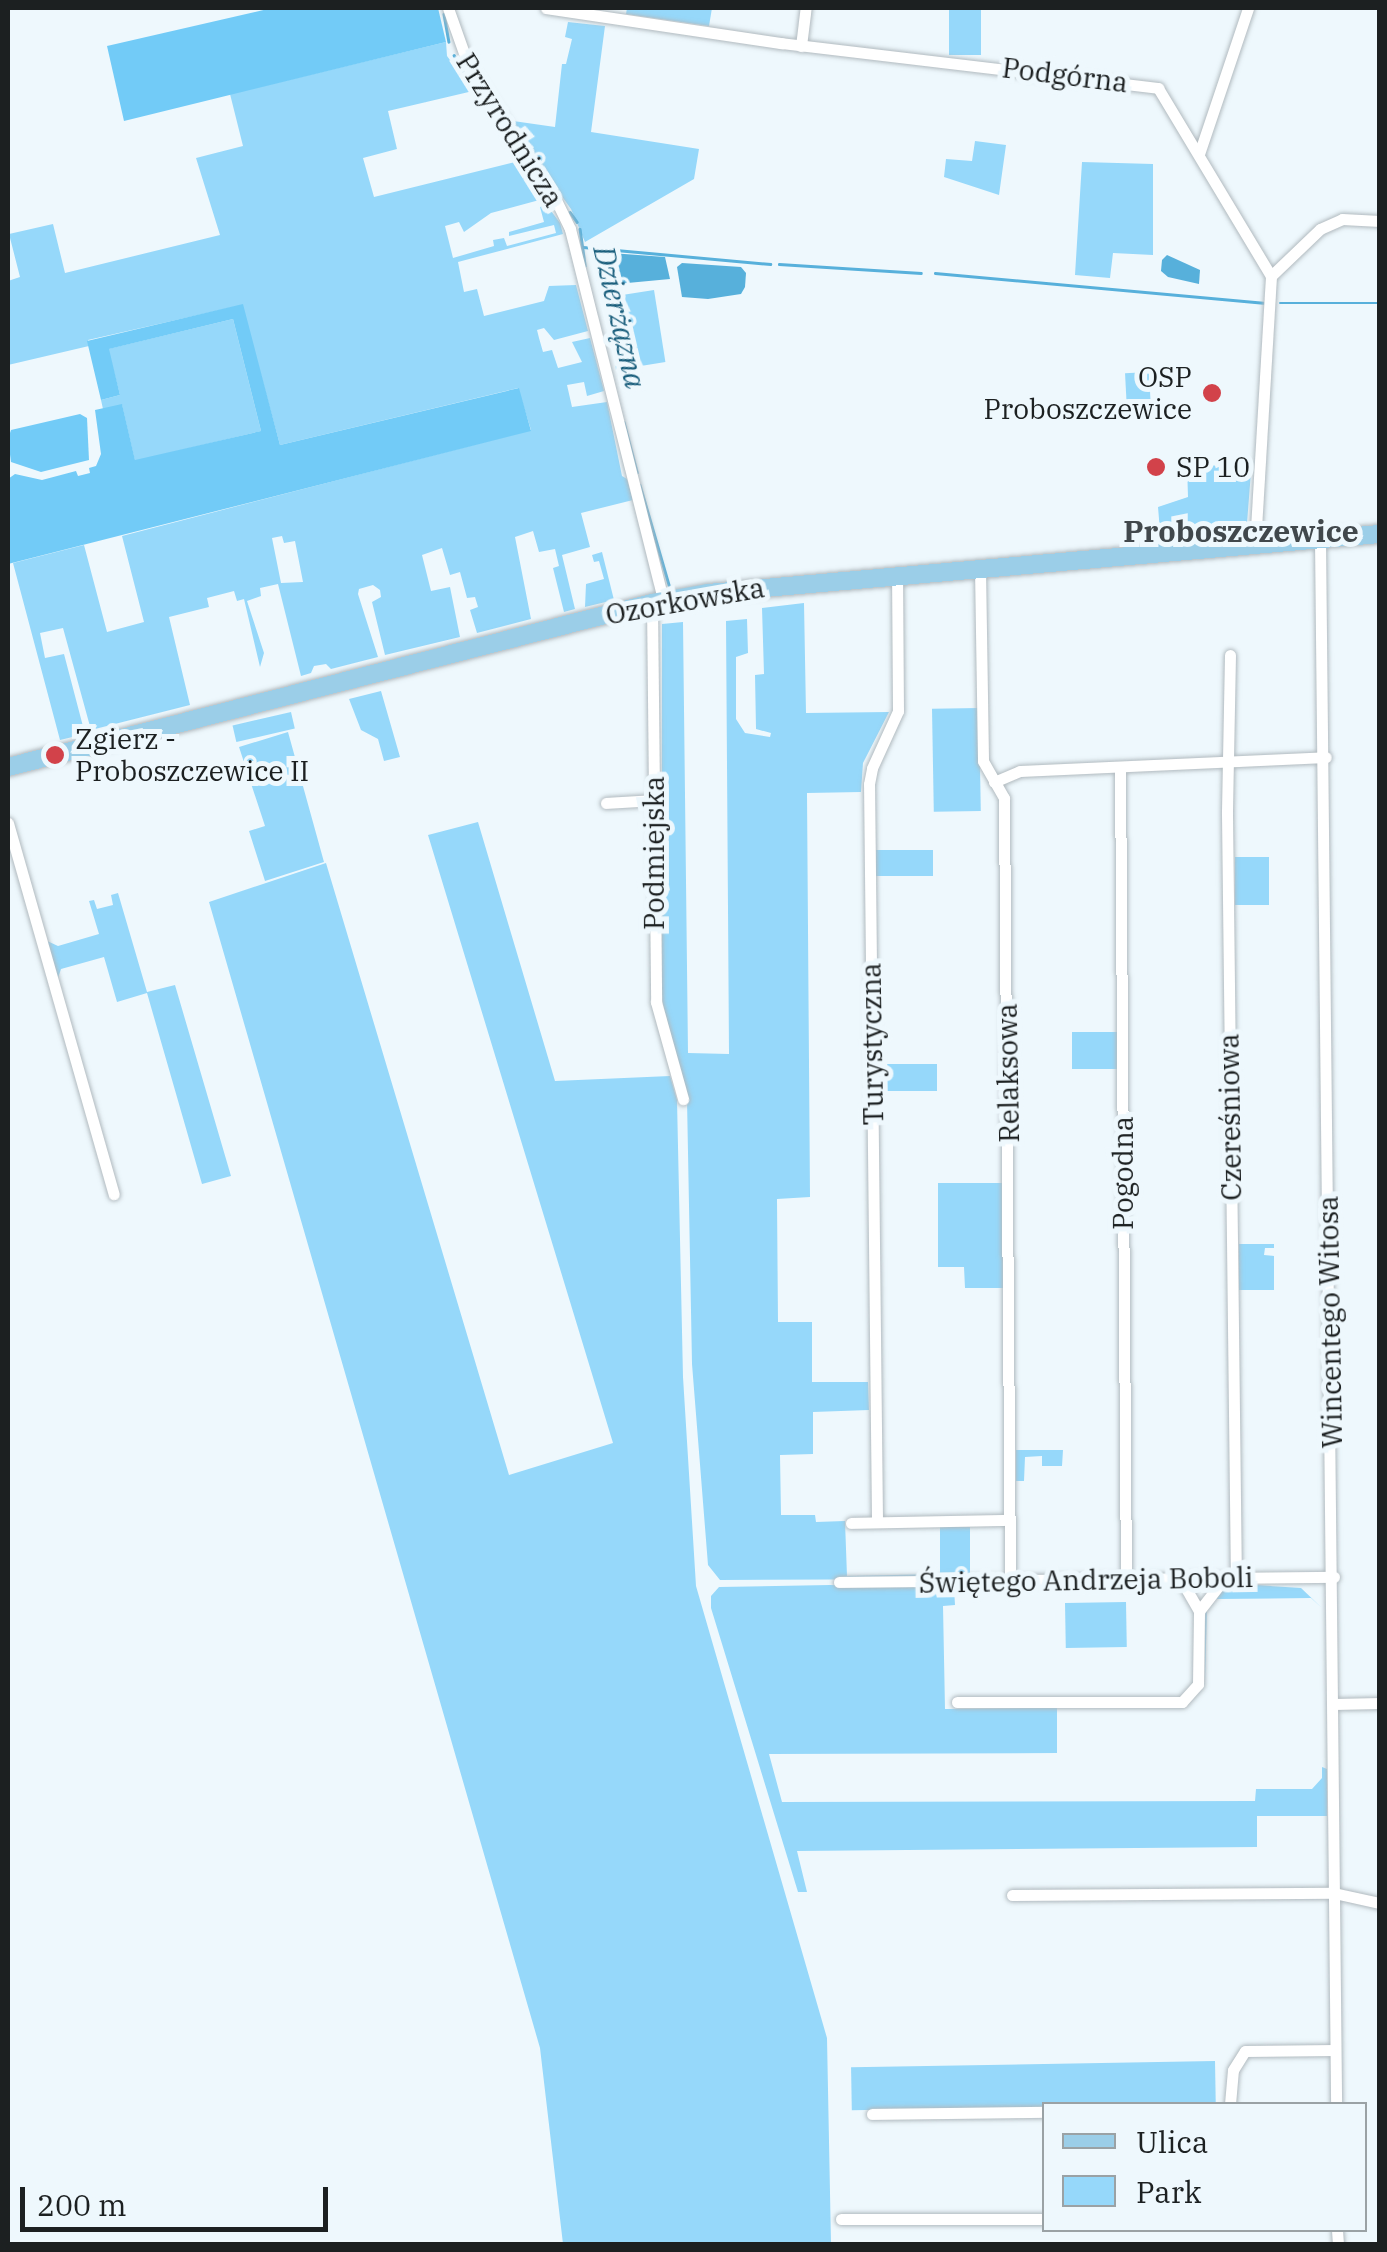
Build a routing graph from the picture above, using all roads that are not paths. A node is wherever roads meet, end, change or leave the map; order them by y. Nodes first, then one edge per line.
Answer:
1 (448, 8) edge
2 (546, 8) edge
3 (806, 8) edge
4 (1248, 8) edge
5 (801, 46) junction
6 (1199, 154) junction
7 (1380, 221) edge
8 (1271, 276) junction
9 (1380, 534) edge
10 (1320, 539) junction
11 (1255, 545) junction
12 (980, 568) junction
13 (896, 575) junction
14 (658, 602) junction
15 (1230, 655) dead end
16 (1326, 757) junction
17 (1227, 762) junction
18 (8, 767) edge
19 (1120, 768) junction
20 (994, 782) junction
21 (654, 800) junction
22 (606, 803) dead end
23 (8, 824) edge
24 (683, 1100) dead end
25 (114, 1194) dead end
26 (877, 1520) junction
27 (1009, 1520) junction
28 (851, 1523) dead end
29 (1334, 1577) junction
30 (1180, 1578) junction
31 (1126, 1579) junction
32 (1230, 1579) junction
33 (839, 1582) dead end
34 (1010, 1583) junction
35 (1199, 1611) junction
36 (956, 1702) dead end
37 (1380, 1703) edge
38 (1334, 1704) junction
39 (1334, 1892) junction
40 (1012, 1895) dead end
41 (1380, 1903) edge
42 (1335, 2050) junction
43 (1230, 2102) edge
44 (1336, 2102) edge
45 (1042, 2112) edge
46 (872, 2114) dead end
47 (841, 2219) dead end
48 (1042, 2219) edge

1 - 14 street, Przyrodnicza
2 - 5 street, Podgórna
3 - 5 street
4 - 6 street
5 - 6 street, Podgórna
6 - 8 street, Podgórna
7 - 8 street
8 - 11 street
9 - 10 main road, Ozorkowska
10 - 11 main road, Ozorkowska
10 - 16 street, Wincentego Witosa
11 - 12 main road, Ozorkowska
12 - 13 main road, Ozorkowska
12 - 20 street, Relaksowa
13 - 14 main road, Ozorkowska
13 - 26 street, Turystyczna
14 - 18 main road, Ozorkowska
14 - 21 street, Podmiejska
15 - 17 street, Czereśniowa
16 - 17 street
16 - 29 street, Wincentego Witosa
17 - 19 street
17 - 32 street, Czereśniowa
19 - 20 street
19 - 31 street, Pogodna
20 - 27 street, Relaksowa
21 - 22 street
21 - 24 street, Podmiejska
23 - 25 street
26 - 27 street
26 - 28 street
27 - 34 street, Relaksowa
29 - 32 street, Świętego Andrzeja Boboli
29 - 38 street, Wincentego Witosa
30 - 31 street, Świętego Andrzeja Boboli
30 - 32 street, Świętego Andrzeja Boboli
30 - 35 street
31 - 34 street, Świętego Andrzeja Boboli
32 - 35 street
33 - 34 street, Świętego Andrzeja Boboli
35 - 36 street
37 - 38 street
38 - 39 street, Wincentego Witosa
39 - 40 street
39 - 41 street
39 - 42 street, Wincentego Witosa
42 - 43 street
42 - 44 street, Wincentego Witosa
45 - 46 street
47 - 48 street

